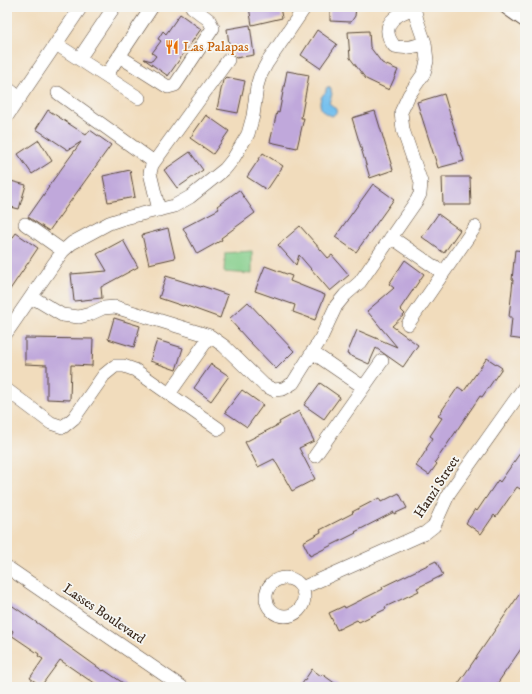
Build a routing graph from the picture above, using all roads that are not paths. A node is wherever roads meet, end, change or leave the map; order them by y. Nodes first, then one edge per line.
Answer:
1 (81, 7) edge
2 (114, 7) edge
3 (152, 7) edge
4 (192, 7) edge
5 (305, 7) edge
6 (508, 7) edge
7 (409, 11) edge
8 (525, 19) edge
9 (56, 44) junction
10 (425, 44) junction
11 (119, 56) junction
12 (78, 59) junction
13 (228, 60) dead end
14 (106, 76) junction
15 (7, 88) edge
16 (58, 93) dead end
17 (20, 98) junction
18 (139, 98) dead end
19 (7, 116) edge
20 (154, 162) junction
21 (159, 210) junction
22 (25, 224) dead end
23 (475, 228) dead end
24 (391, 237) junction
25 (63, 252) junction
26 (443, 273) junction
27 (32, 297) junction
28 (9, 324) edge
29 (408, 324) dead end
30 (210, 336) junction
31 (312, 352) junction
32 (382, 361) dead end
33 (363, 386) junction
34 (525, 386) edge
35 (7, 390) edge
36 (169, 394) junction
37 (219, 429) dead end
38 (315, 456) dead end
39 (7, 567) edge
40 (302, 588) dead end
41 (182, 687) edge

1 - 9 street
2 - 12 street
3 - 11 street
4 - 11 street
5 - 21 street
6 - 8 main road
7 - 10 street
7 - 10 street
9 - 12 street
9 - 17 street
10 - 24 street
11 - 14 street
12 - 14 street
13 - 20 street
14 - 18 street
15 - 17 street
16 - 20 street
17 - 19 street
20 - 21 street
21 - 25 street
22 - 25 street
23 - 26 street
24 - 26 street
24 - 31 street
25 - 27 street
26 - 29 street
27 - 28 street
27 - 30 street
30 - 31 street
30 - 36 street
31 - 33 street
32 - 33 street
33 - 38 street
34 - 40 street, Hanzi Street
35 - 36 street
36 - 37 street
39 - 41 street, Lasses Boulevard

